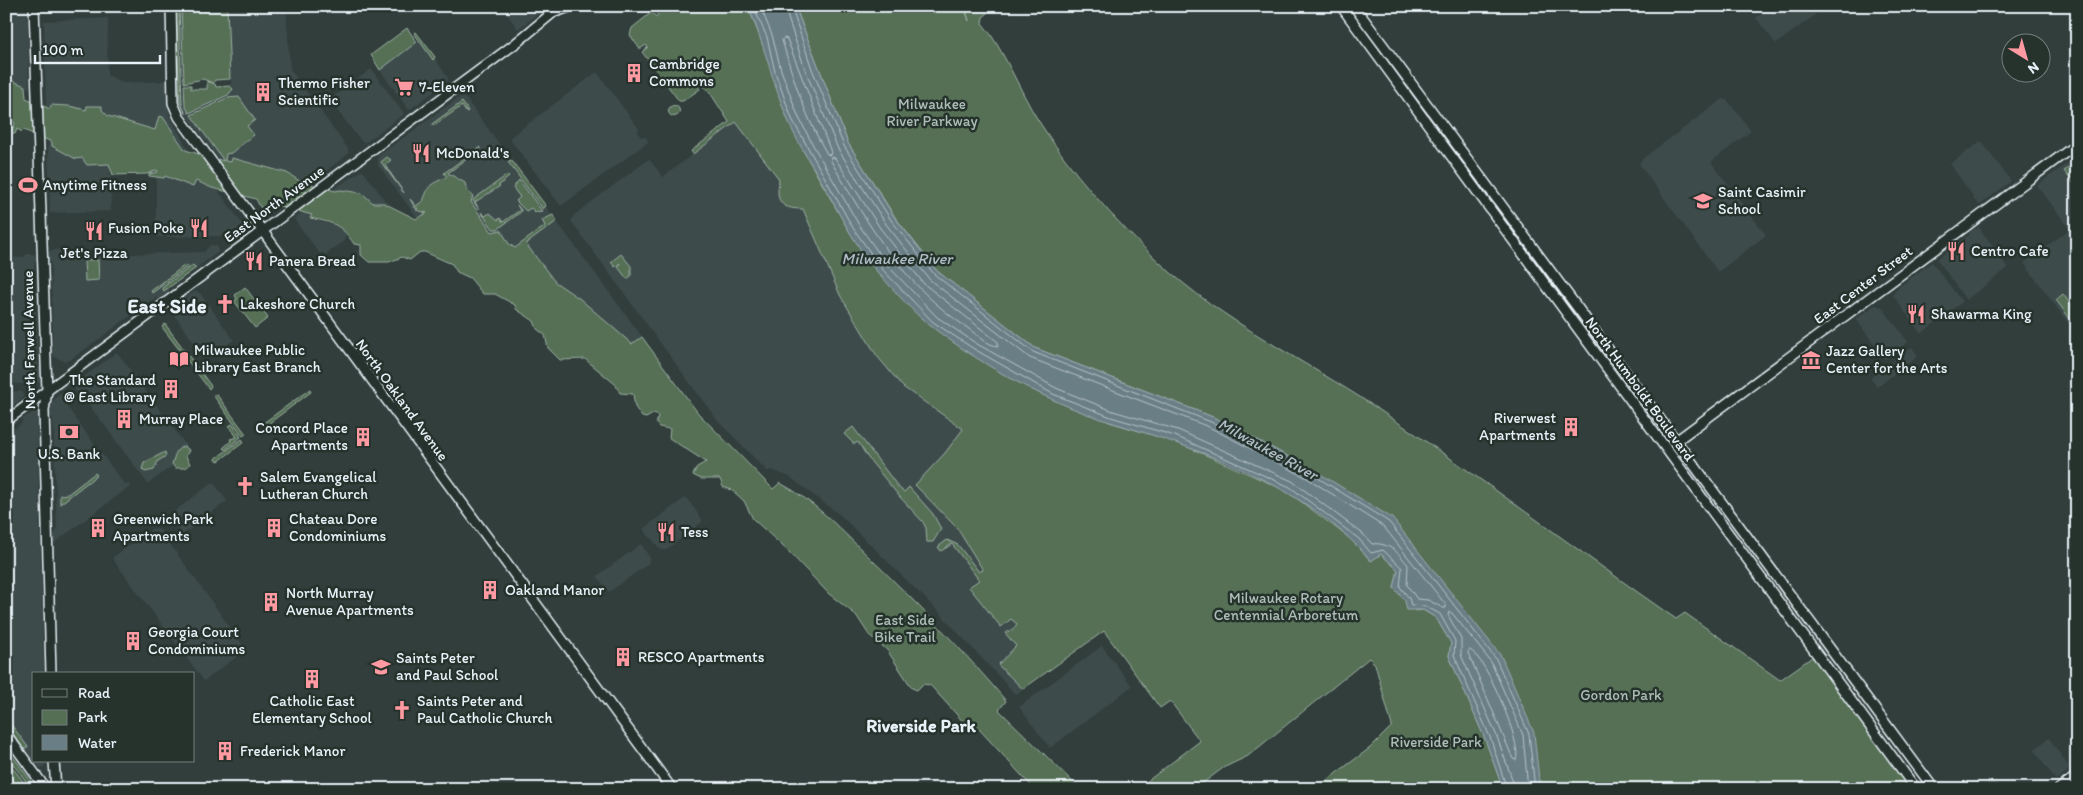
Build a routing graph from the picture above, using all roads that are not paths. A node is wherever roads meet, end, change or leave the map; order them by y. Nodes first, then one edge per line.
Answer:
1 (34, 6) edge
2 (170, 6) edge
3 (572, 6) edge
4 (1341, 6) edge
5 (1354, 6) edge
6 (560, 8) edge
7 (2077, 144) edge
8 (261, 231) junction
9 (47, 391) junction
10 (6, 421) edge
11 (1676, 441) junction
12 (1663, 442) junction
13 (51, 672) edge
14 (6, 734) edge
15 (54, 762) edge
16 (2077, 776) edge
17 (46, 789) edge
18 (56, 789) edge
19 (672, 789) edge
20 (1916, 789) edge
21 (1934, 789) edge
22 (2060, 789) edge

1 - 9 main road, North Farwell Avenue
2 - 8 main road, North Oakland Avenue
3 - 6 main road, East North Avenue
4 - 12 main road, North Humboldt Boulevard
5 - 11 main road, North Humboldt Boulevard
6 - 8 main road, East North Avenue
7 - 11 main road, East Center Street
8 - 9 main road, East North Avenue
8 - 19 main road, North Oakland Avenue
9 - 10 main road, East North Avenue
9 - 13 main road, North Farwell Avenue
11 - 12 main road
11 - 21 main road, North Humboldt Boulevard
12 - 20 main road, North Humboldt Boulevard
14 - 17 main road
15 - 18 main road
16 - 22 main road

